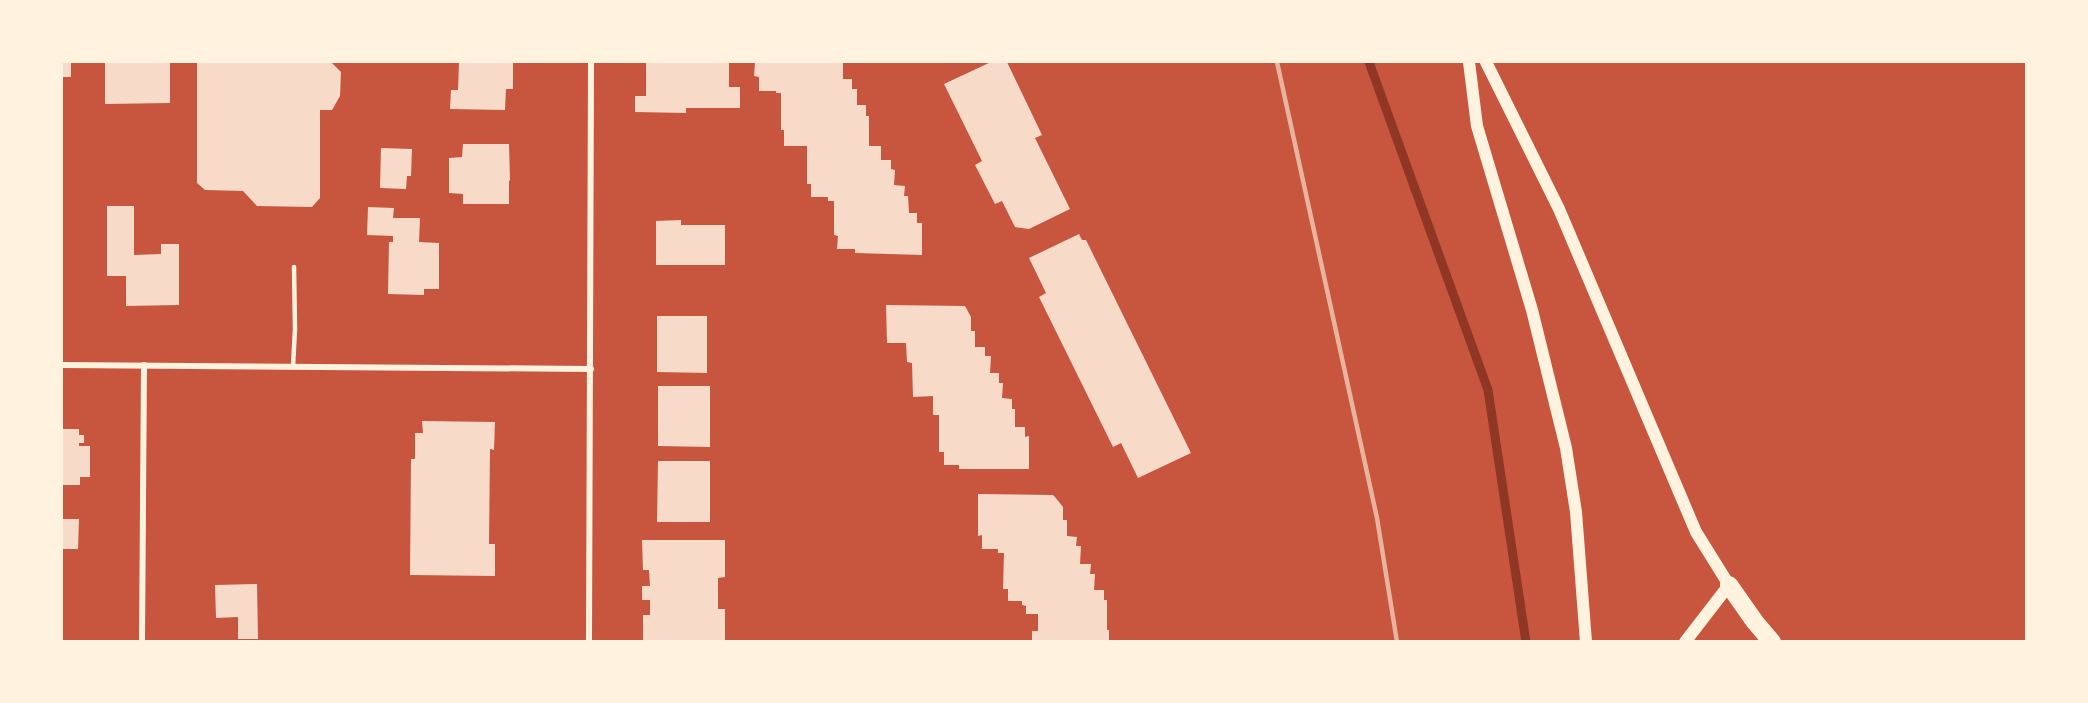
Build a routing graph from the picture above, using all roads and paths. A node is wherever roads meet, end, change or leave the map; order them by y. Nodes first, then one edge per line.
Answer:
1 (591, 62) edge
2 (1469, 62) edge
3 (1486, 62) edge
4 (294, 267) dead end
5 (62, 365) edge
6 (144, 365) junction
7 (293, 366) junction
8 (591, 369) junction
9 (1729, 585) junction
10 (142, 642) edge
11 (589, 642) edge
12 (1586, 642) edge
13 (1685, 642) edge
14 (1772, 642) edge

1 - 8 street
2 - 12 main road
3 - 9 main road
4 - 7 lane
5 - 6 street
6 - 7 street
6 - 10 street
7 - 8 street
8 - 11 street
9 - 13 main road
9 - 14 highway

